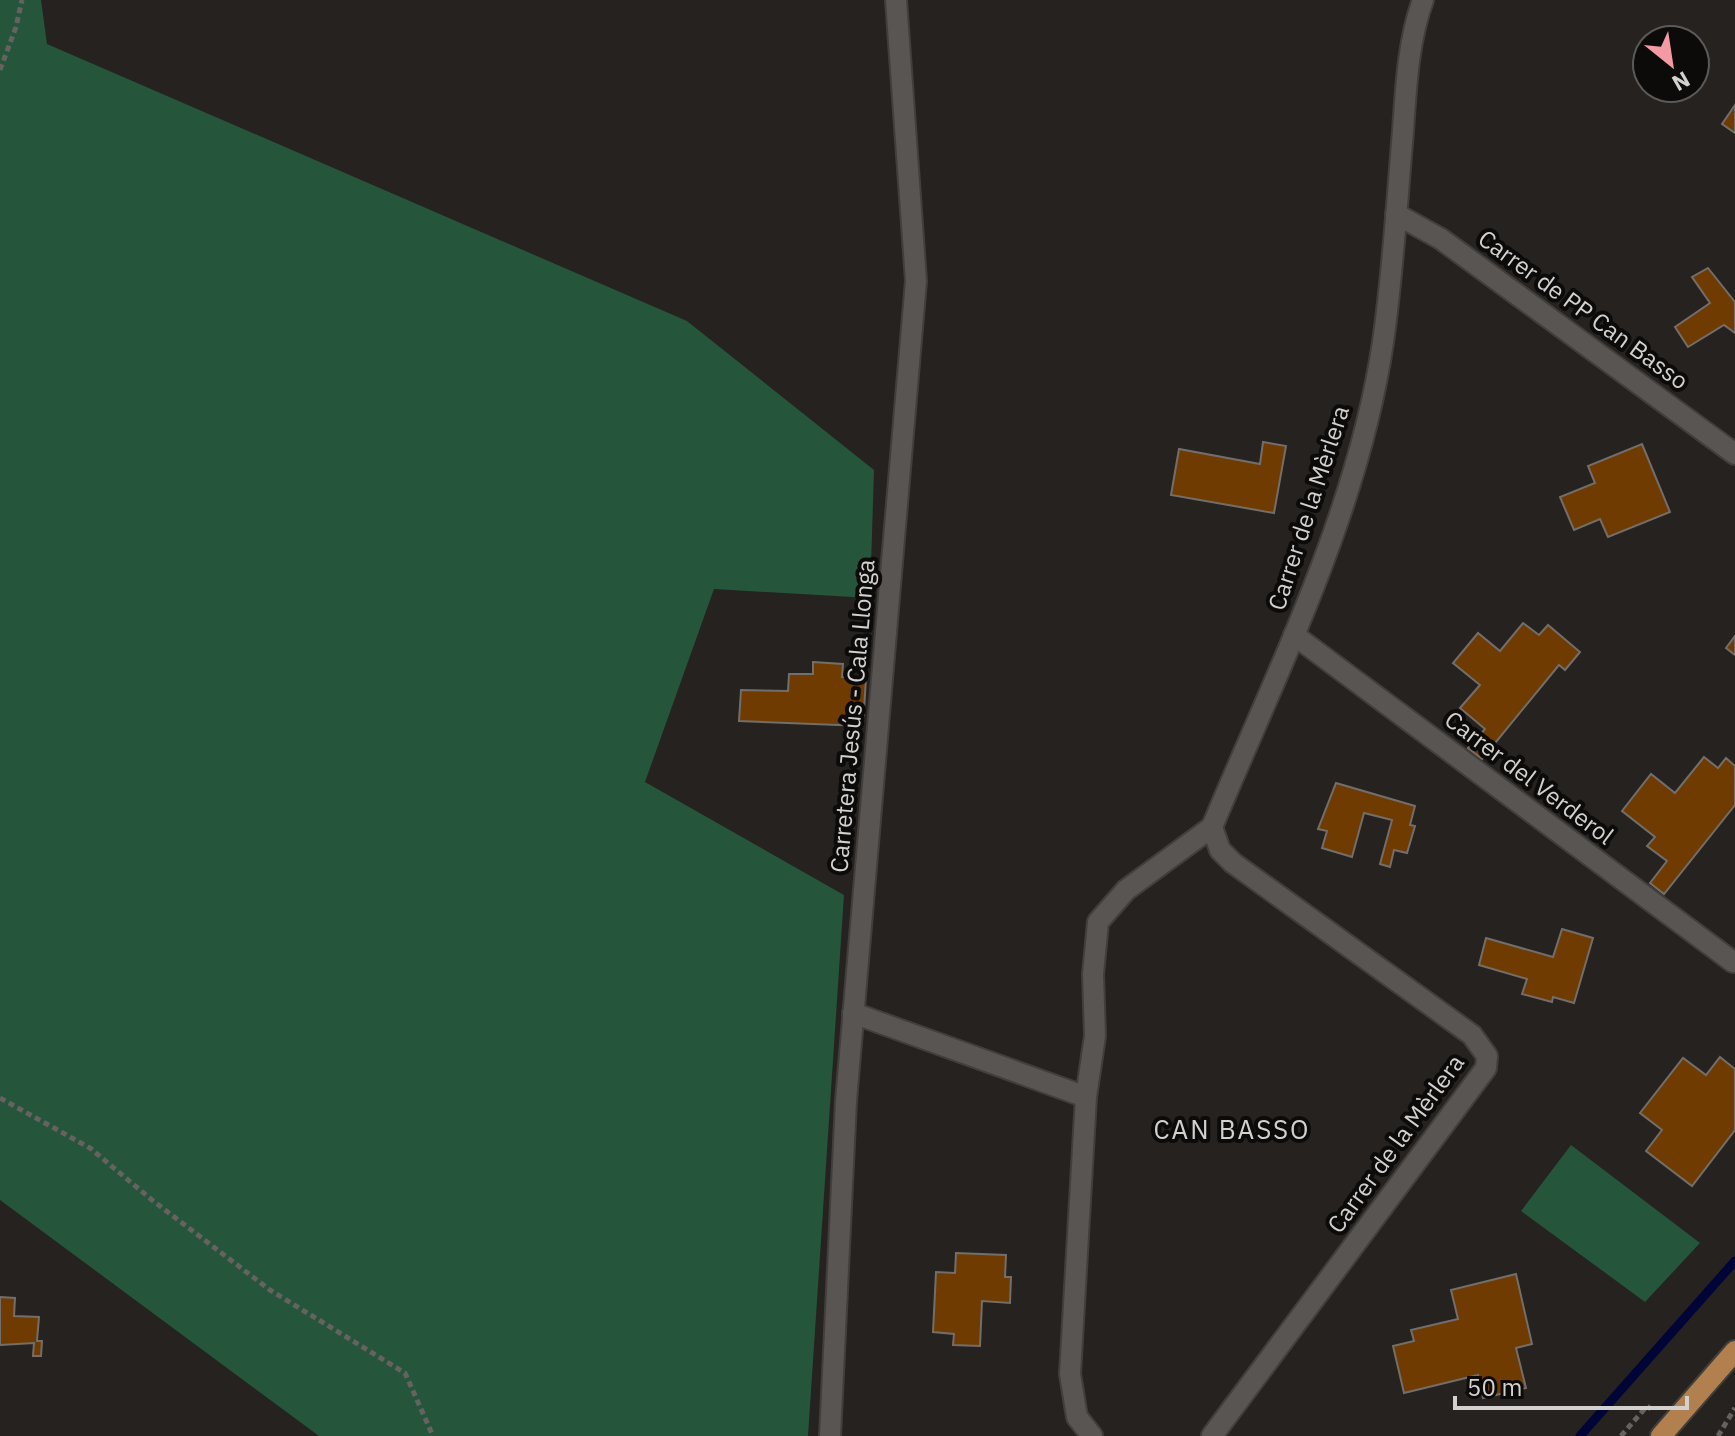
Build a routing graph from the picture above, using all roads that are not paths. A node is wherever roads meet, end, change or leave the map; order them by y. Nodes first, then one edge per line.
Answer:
1 (896, 0) edge
2 (1419, 6) edge
3 (1396, 214) junction
4 (1735, 454) edge
5 (1294, 635) junction
6 (1212, 827) junction
7 (1733, 962) dead end
8 (853, 1013) junction
9 (1086, 1097) junction
10 (1735, 1351) edge
11 (830, 1436) edge
12 (1092, 1436) edge
13 (1212, 1436) edge
14 (1661, 1436) edge

1 - 8 street, Carretera Jesús - Cala Llonga
2 - 3 street, Carrer de la Mèrlera
3 - 4 street, Carrer de PP Can Basso
3 - 5 street, Carrer de la Mèrlera
5 - 6 street, Carrer de la Mèrlera
5 - 7 street, Carrer del Verderol
6 - 9 street
6 - 13 street, Carrer de la Mèrlera
8 - 9 street
8 - 11 street, Carretera Jesús - Cala Llonga
9 - 12 street
10 - 14 main road

